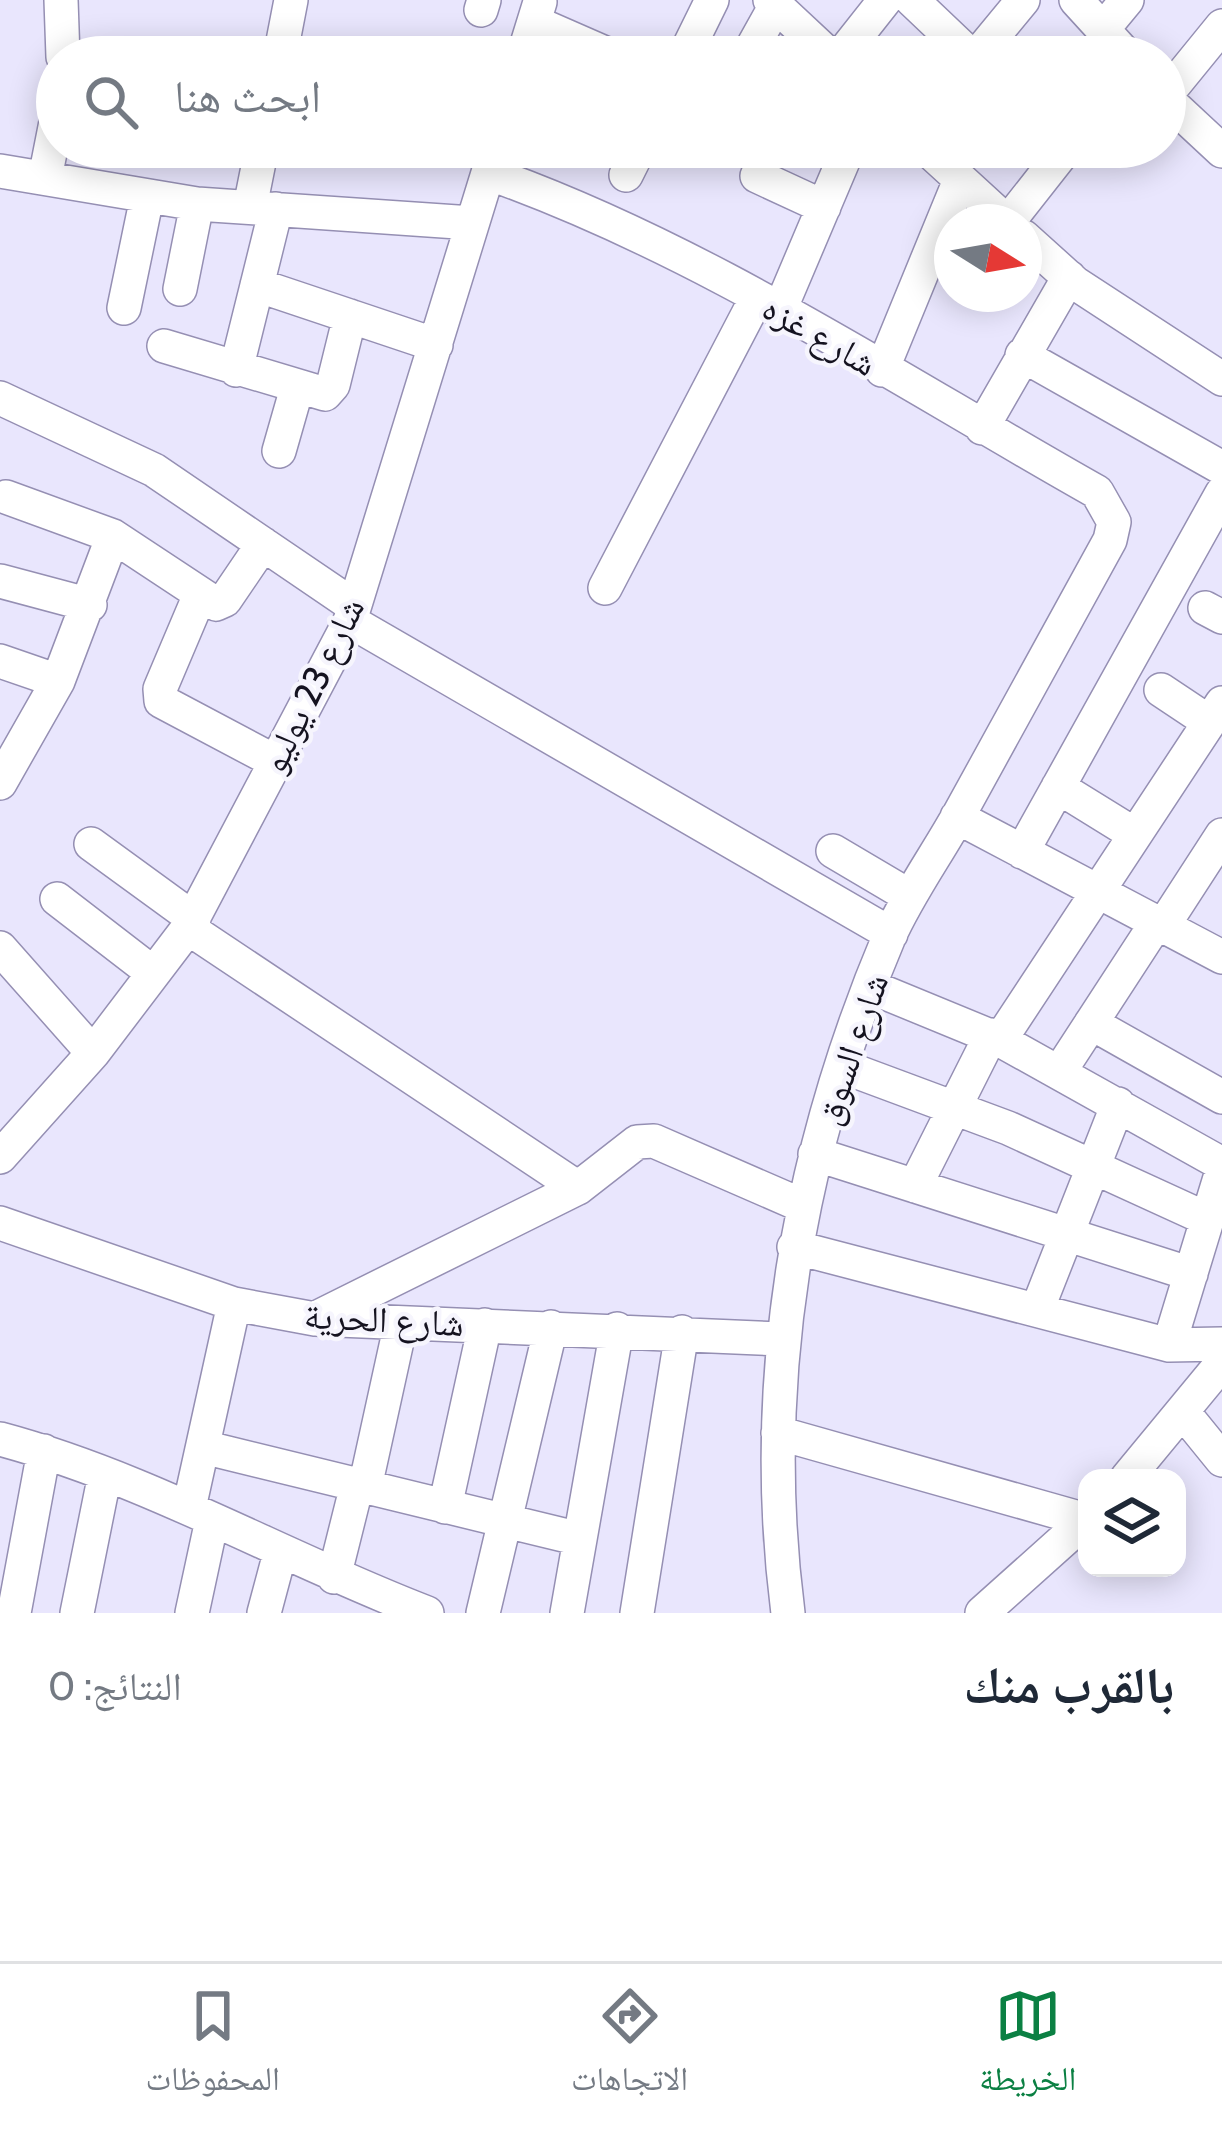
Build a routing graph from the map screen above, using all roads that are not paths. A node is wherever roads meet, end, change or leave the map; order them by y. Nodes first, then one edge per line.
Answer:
1 (61, 0) edge
2 (291, 0) edge
3 (712, 0) edge
4 (885, 0) edge
5 (912, 0) edge
6 (1023, 0) edge
7 (1076, 0) edge
8 (1126, 0) edge
9 (773, 3) edge
10 (537, 11) edge
11 (1222, 26) edge
12 (1103, 29) junction
13 (62, 36) edge
14 (284, 36) edge
15 (579, 36) edge
16 (694, 36) edge
17 (757, 36) edge
18 (808, 36) edge
19 (857, 36) edge
20 (951, 36) edge
21 (992, 36) edge
22 (1109, 36) edge
23 (1186, 71) edge
24 (1186, 117) edge
25 (1222, 152) edge
26 (47, 168) edge
27 (262, 168) edge
28 (489, 168) edge
29 (508, 168) edge
30 (840, 168) edge
31 (947, 168) edge
32 (1050, 168) edge
33 (0, 171) edge
34 (757, 176) dead end
35 (45, 178) junction
36 (959, 180) junction
37 (147, 197) junction
38 (196, 204) junction
39 (986, 204) edge
40 (1021, 204) edge
41 (824, 207) junction
42 (263, 208) junction
43 (472, 223) junction
44 (1042, 253) edge
45 (1069, 278) junction
46 (256, 285) junction
47 (180, 290) dead end
48 (768, 305) junction
49 (124, 308) dead end
50 (350, 316) junction
51 (436, 345) junction
52 (164, 346) dead end
53 (1022, 356) junction
54 (236, 370) junction
55 (882, 370) junction
56 (1222, 379) edge
57 (297, 388) junction
58 (0, 398) edge
59 (982, 428) junction
60 (279, 451) dead end
61 (1222, 468) edge
62 (1222, 494) edge
63 (6, 497) dead end
64 (113, 536) junction
65 (1110, 540) joint
66 (262, 544) junction
67 (0, 581) edge
68 (605, 588) dead end
69 (199, 597) junction
70 (89, 605) junction
71 (352, 614) junction
72 (0, 661) edge
73 (58, 681) junction
74 (1161, 690) dead end
75 (1215, 712) edge
76 (276, 762) junction
77 (0, 783) edge
78 (1058, 787) junction
79 (957, 817) junction
80 (1133, 834) junction
81 (1222, 835) edge
82 (91, 844) dead end
83 (833, 851) dead end
84 (1022, 852) junction
85 (1097, 890) junction
86 (57, 899) dead end
87 (851, 911) junction
88 (191, 923) junction
89 (1160, 924) junction
90 (891, 934) junction
91 (0, 948) edge
92 (1222, 957) edge
93 (153, 973) junction
94 (871, 987) junction
95 (1091, 1023) junction
96 (995, 1037) junction
97 (93, 1052) junction
98 (844, 1067) junction
99 (1060, 1071) junction
100 (1222, 1097) edge
101 (1118, 1104) junction
102 (954, 1106) junction
103 (6, 1138) edge
104 (815, 1154) junction
105 (1092, 1168) junction
106 (1221, 1174) edge
107 (915, 1186) junction
108 (578, 1187) junction
109 (801, 1205) junction
110 (1207, 1219) junction
111 (0, 1223) edge
112 (1066, 1234) junction
113 (794, 1247) junction
114 (1191, 1274) junction
115 (234, 1304) junction
116 (1036, 1310) junction
117 (315, 1318) junction
118 (401, 1323) junction
119 (485, 1325) junction
120 (551, 1327) junction
121 (617, 1330) junction
122 (682, 1332) junction
123 (782, 1340) junction
124 (1222, 1344) edge
125 (1169, 1345) junction
126 (1222, 1363) edge
127 (1183, 1412) junction
128 (778, 1433) junction
129 (0, 1439) edge
130 (202, 1447) junction
131 (44, 1451) junction
132 (1222, 1460) edge
133 (1135, 1469) edge
134 (105, 1474) junction
135 (362, 1486) junction
136 (445, 1507) junction
137 (201, 1514) junction
138 (1078, 1518) edge
139 (506, 1521) junction
140 (1078, 1527) edge
141 (580, 1539) junction
142 (280, 1553) junction
143 (334, 1577) junction
144 (369, 1602) edge
145 (14, 1613) edge
146 (77, 1613) edge
147 (192, 1613) edge
148 (264, 1613) edge
149 (427, 1613) edge
150 (483, 1613) edge
151 (567, 1613) edge
152 (637, 1613) edge
153 (788, 1613) edge
154 (982, 1613) edge

1 - 13 street
2 - 14 street
3 - 16 street
4 - 19 street
5 - 20 street
6 - 21 street
7 - 12 street
8 - 12 street
9 - 17 street
9 - 18 street
10 - 15 street
11 - 23 street
12 - 22 street
24 - 25 street
26 - 35 street
27 - 42 street
28 - 43 street, شارع 23 يوليو
29 - 48 street, شارع غزه
30 - 41 street
31 - 36 street
32 - 40 street
33 - 35 street
34 - 41 street
35 - 37 street
36 - 39 street
36 - 55 street
37 - 38 street
37 - 49 street
38 - 42 street
38 - 47 street
41 - 48 street
42 - 43 street
42 - 46 street
43 - 51 street, شارع 23 يوليو
44 - 45 street
45 - 53 street
45 - 56 street
46 - 50 street
46 - 54 street
48 - 55 street, شارع غزه
48 - 68 street
50 - 51 street
50 - 57 street
51 - 71 street, شارع 23 يوليو
52 - 54 street
53 - 59 street
53 - 61 street
54 - 57 street
55 - 59 street, شارع غزه
57 - 60 street
58 - 66 street
59 - 65 street, شارع غزه
62 - 78 street
63 - 64 street
64 - 69 street
64 - 70 street
65 - 79 street, شارع السوق
66 - 69 street
66 - 71 street
67 - 70 street
69 - 76 street
70 - 73 street
71 - 76 street, شارع 23 يوليو
71 - 87 street
72 - 73 street
73 - 77 street
74 - 75 street
75 - 80 street
76 - 88 street, شارع 23 يوليو
78 - 80 street
78 - 84 street
79 - 84 street
79 - 90 street, شارع السوق
80 - 85 street
81 - 89 street
82 - 88 street
83 - 87 street
84 - 85 street
85 - 89 street
85 - 96 street
86 - 93 street
87 - 90 street
88 - 93 street, شارع 23 يوليو
88 - 108 street
89 - 92 street
89 - 95 street
90 - 94 street, شارع السوق
91 - 97 street
93 - 97 street, شارع 23 يوليو
94 - 96 street
94 - 98 street, شارع السوق
95 - 99 street
95 - 100 street
96 - 99 street
96 - 102 street
97 - 103 street, شارع 23 يوليو
98 - 102 street
98 - 104 street, شارع السوق
99 - 101 street
101 - 105 street
101 - 106 street
102 - 105 street
102 - 107 street
104 - 107 street
104 - 109 street, شارع السوق
105 - 110 street
105 - 112 street
106 - 110 street
107 - 112 street
108 - 109 street
108 - 117 street
109 - 113 street, شارع السوق
110 - 114 street
111 - 115 street, شارع الحرية
112 - 114 street
112 - 116 street
113 - 116 street
113 - 123 street, شارع السوق
114 - 125 street
115 - 117 street, شارع الحرية
115 - 130 street
116 - 125 street
117 - 118 street, شارع الحرية
118 - 119 street, شارع الحرية
118 - 135 street
119 - 120 street, شارع الحرية
119 - 136 street
120 - 121 street, شارع الحرية
120 - 139 street
121 - 122 street, شارع الحرية
121 - 141 street
122 - 123 street, شارع الحرية
122 - 152 street
123 - 128 street, شارع السوق
124 - 125 street
126 - 127 street
127 - 132 street
127 - 133 street
128 - 138 street
128 - 153 street, شارع السوق
129 - 131 street
130 - 135 street
130 - 137 street
131 - 134 street
131 - 145 street
134 - 137 street
134 - 146 street
135 - 136 street
135 - 143 street
136 - 139 street
137 - 142 street
137 - 147 street
139 - 141 street
139 - 150 street
140 - 154 street
141 - 151 street
142 - 143 street
142 - 148 street
143 - 144 street
144 - 149 street

